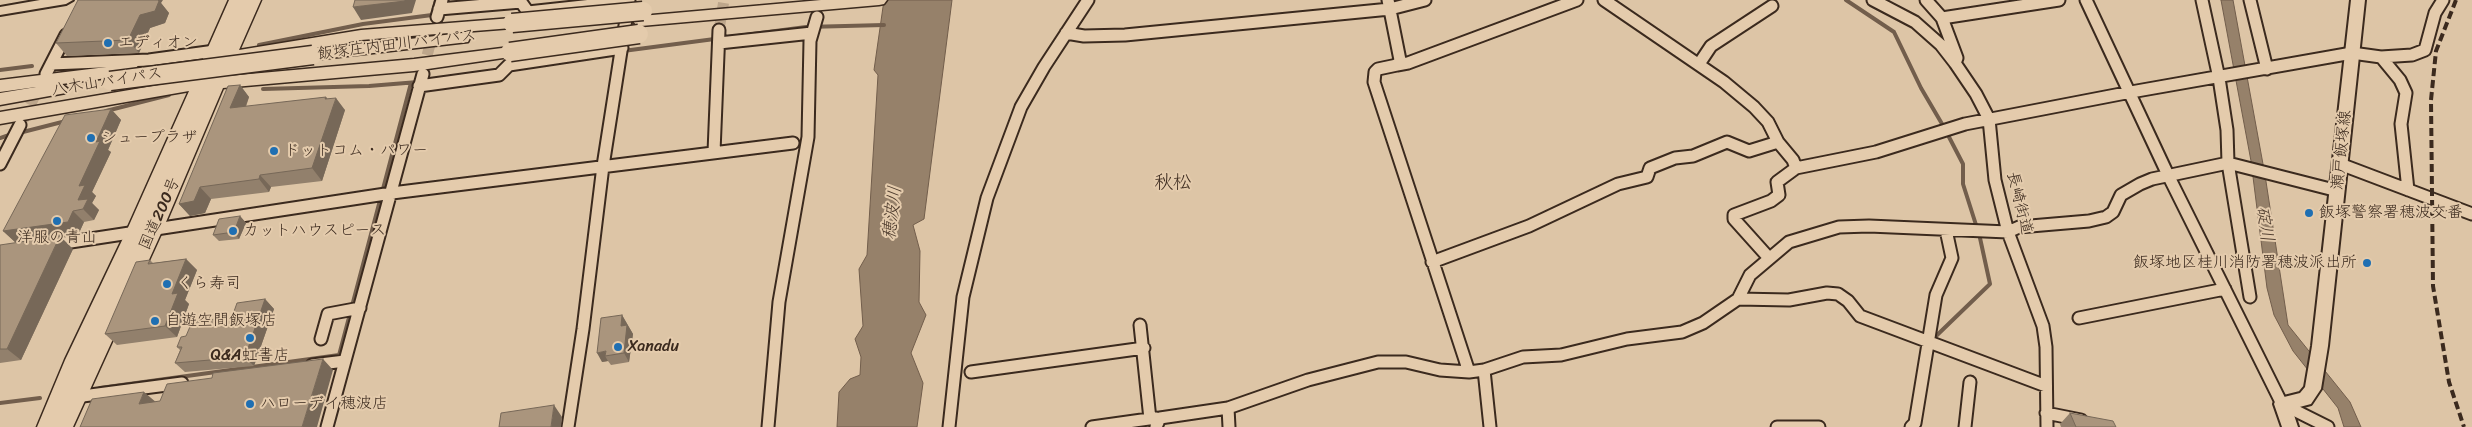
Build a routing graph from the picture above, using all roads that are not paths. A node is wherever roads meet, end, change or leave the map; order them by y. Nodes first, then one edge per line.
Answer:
1 (66, 0) edge
2 (237, 0) edge
3 (253, 0) edge
4 (629, 0) edge
5 (788, 0) edge
6 (879, 0) edge
7 (1088, 0) edge
8 (1425, 0) edge
9 (1577, 0) edge
10 (1604, 0) edge
11 (1873, 0) edge
12 (1926, 0) edge
13 (2059, 0) edge
14 (2086, 0) edge
15 (2202, 0) edge
16 (2250, 0) edge
17 (2358, 0) edge
18 (2443, 0) edge
19 (1389, 5) edge
20 (1772, 6) dead end
21 (439, 9) edge
22 (0, 11) edge
23 (1942, 18) junction
24 (642, 20) junction
25 (72, 22) edge
26 (513, 28) junction
27 (1066, 33) junction
28 (622, 50) junction
29 (2352, 53) junction
30 (2381, 57) junction
31 (1955, 63) junction
32 (51, 64) junction
33 (217, 64) junction
34 (506, 64) junction
35 (1699, 64) junction
36 (1397, 65) junction
37 (144, 68) junction
38 (2265, 70) junction
39 (46, 74) tunnel mouth
40 (2222, 78) junction
41 (199, 84) junction
42 (0, 86) edge
43 (2131, 92) junction
44 (130, 96) junction
45 (0, 99) edge
46 (0, 118) edge
47 (1989, 120) junction
48 (17, 130) tunnel mouth
49 (1778, 142) junction
50 (793, 143) dead end
51 (714, 152) junction
52 (2231, 163) junction
53 (0, 164) edge
54 (2340, 164) junction
55 (603, 166) junction
56 (1796, 168) junction
57 (2169, 177) junction
58 (2408, 190) junction
59 (2338, 191) junction
60 (385, 194) junction
61 (2472, 214) edge
62 (154, 229) junction
63 (1946, 230) junction
64 (135, 232) junction
65 (2008, 232) junction
66 (38, 246) edge
67 (1769, 258) junction
68 (1432, 262) junction
69 (2225, 290) junction
70 (2250, 297) dead end
71 (1738, 299) junction
72 (353, 309) junction
73 (2078, 318) dead end
74 (1140, 325) dead end
75 (321, 339) dead end
76 (1929, 343) junction
77 (1144, 348) junction
78 (345, 361) junction
79 (297, 367) edge
80 (1484, 370) junction
81 (970, 372) dead end
82 (1469, 372) junction
83 (191, 382) edge
84 (1970, 382) dead end
85 (2046, 386) junction
86 (76, 397) junction
87 (2282, 404) junction
88 (1228, 408) junction
89 (2046, 413) junction
90 (1155, 421) edge
91 (2095, 423) edge
92 (47, 427) edge
93 (63, 427) edge
94 (327, 427) edge
95 (568, 427) edge
96 (768, 427) edge
97 (949, 427) edge
98 (1092, 427) edge
99 (1230, 427) edge
100 (1490, 427) edge
101 (1777, 427) edge
102 (1819, 427) edge
103 (1911, 427) edge
104 (1965, 427) edge
105 (2047, 427) edge
106 (2290, 427) edge
107 (2328, 427) edge

1 - 22 main road
2 - 33 highway, 国道200号
3 - 33 highway, 国道200号
4 - 21 street
4 - 28 street
5 - 24 highway
6 - 24 highway
7 - 27 street
8 - 19 street
9 - 36 street
10 - 35 street
11 - 31 street
12 - 23 street, 長崎街道
13 - 23 street
14 - 43 street
15 - 40 street
16 - 38 street
17 - 29 main road, 瀬戸飯塚線
18 - 30 street
19 - 27 street
19 - 36 street
20 - 35 street
23 - 31 street, 長崎街道
24 - 26 highway, bridge
24 - 26 highway, 飯塚庄内田川バイパス
24 - 34 highway, bridge
25 - 32 street
26 - 33 highway, 飯塚庄内田川バイパス, bridge
26 - 33 highway
27 - 97 street
28 - 34 street
28 - 55 street
29 - 30 street
29 - 38 street
29 - 54 main road, 瀬戸飯塚線
30 - 58 street
31 - 47 street, 長崎街道
32 - 33 street
32 - 39 street
33 - 34 highway
33 - 37 highway
33 - 41 highway, 国道200号
33 - 45 highway, 八木山バイパス, bridge
33 - 62 highway, 国道200号
34 - 60 street
35 - 49 street
36 - 68 street
37 - 42 highway
37 - 44 highway
38 - 40 street
40 - 43 street
40 - 52 street
41 - 44 highway
41 - 64 highway, 国道200号
43 - 47 street
43 - 57 street
44 - 46 highway
47 - 56 street
47 - 65 street, 長崎街道
48 - 53 street
49 - 56 street
49 - 68 street
50 - 51 street
51 - 55 street
51 - 96 street
52 - 57 street
52 - 59 street
52 - 70 street
54 - 58 street
54 - 59 main road, 瀬戸飯塚線
55 - 60 street
55 - 95 street
56 - 67 street
57 - 65 street
57 - 69 street
58 - 61 street
59 - 87 main road, 瀬戸飯塚線
60 - 62 street
60 - 72 street
62 - 64 street
62 - 86 highway, 国道200号
63 - 65 street
63 - 67 street
63 - 76 street
64 - 66 street
64 - 92 highway, 国道200号
65 - 85 street, 長崎街道
67 - 71 street
68 - 82 street
69 - 73 street
69 - 87 street
71 - 76 street
71 - 80 street
72 - 75 street
72 - 78 street
74 - 77 street
76 - 85 street
76 - 103 street
77 - 81 street
77 - 90 street
78 - 79 street
78 - 94 street
80 - 82 street
80 - 100 street
82 - 88 street
83 - 86 street
84 - 104 street
85 - 89 street, 長崎街道
86 - 93 highway, 国道200号
87 - 106 main road
87 - 107 street
88 - 90 street
88 - 99 street
89 - 91 street
89 - 105 street, 長崎街道
90 - 98 street
101 - 102 street

